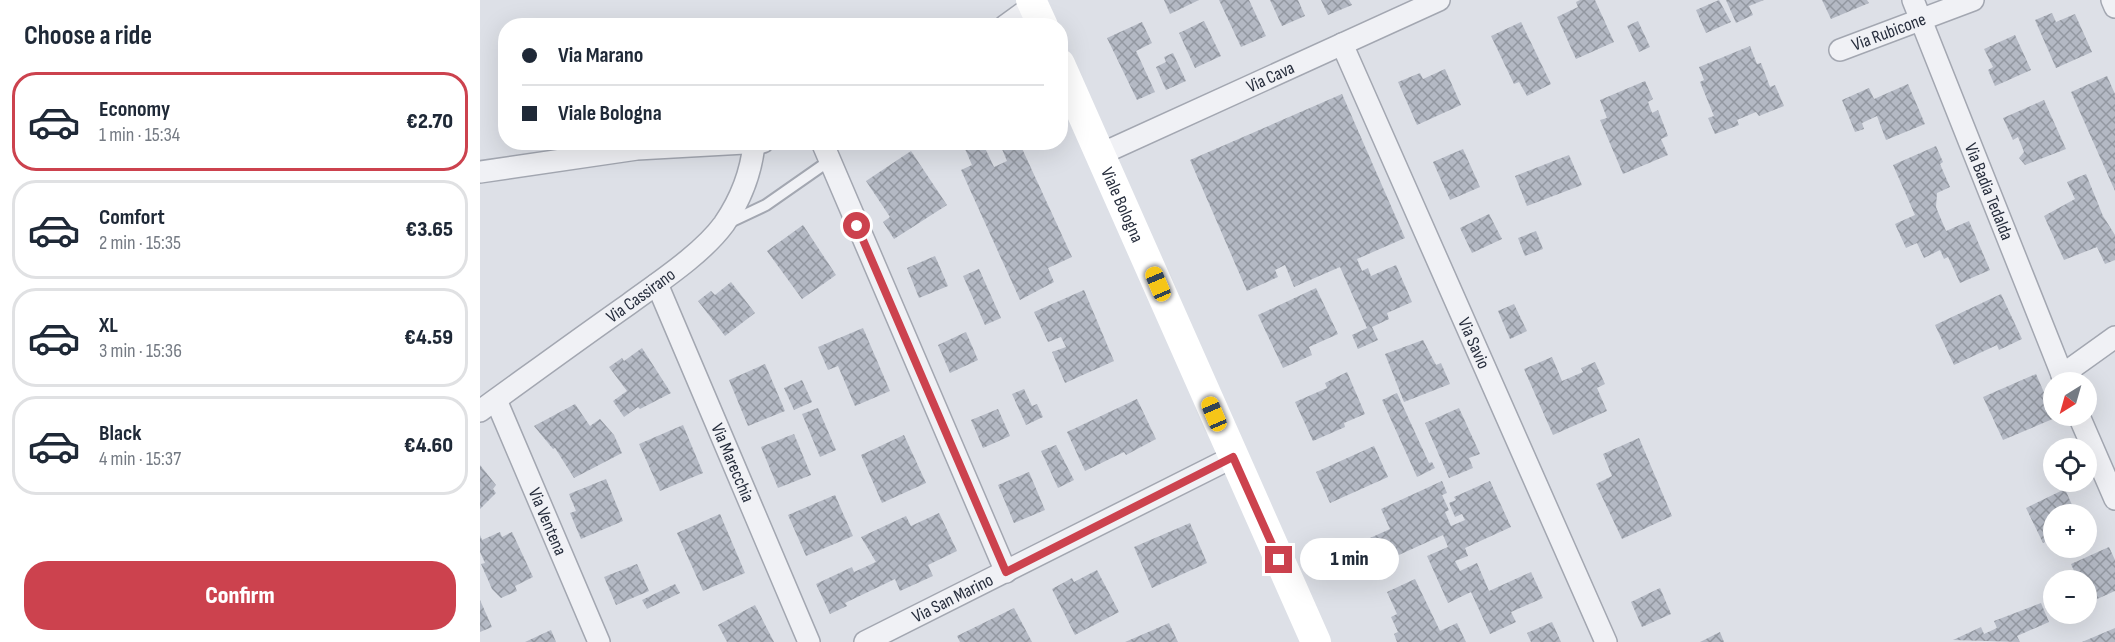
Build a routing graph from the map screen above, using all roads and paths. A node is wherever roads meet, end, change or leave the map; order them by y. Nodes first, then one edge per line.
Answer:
1 (1439, 0) edge
2 (1913, 0) edge
3 (1973, 0) edge
4 (2112, 0) edge
5 (2115, 7) edge
6 (1036, 10) edge
7 (1020, 18) edge
8 (1922, 20) junction
9 (1342, 44) junction
10 (1840, 50) dead end
11 (1068, 82) edge
12 (630, 150) edge
13 (756, 150) edge
14 (826, 152) edge
15 (1101, 154) junction
16 (480, 172) edge
17 (722, 226) junction
18 (657, 284) junction
19 (2115, 337) edge
20 (2060, 372) edge
21 (2072, 372) edge
22 (488, 405) edge
23 (2083, 426) edge
24 (1233, 457) junction
25 (2115, 499) edge
26 (1006, 572) junction
27 (599, 642) edge
28 (809, 642) edge
29 (865, 642) edge
30 (1316, 642) edge
31 (1606, 642) edge

1 - 9 street, Via Cava
2 - 8 street, Via Badia Tedalda
3 - 8 street, Via Rubicone
4 - 5 street
6 - 7 street
8 - 10 street, Via Rubicone
8 - 20 street, Via Badia Tedalda
9 - 15 street, Via Cava
9 - 31 street, Via Savio
11 - 15 main road, Viale Bologna
12 - 16 street, Via Cassirano
13 - 17 street, Via Cassirano
14 - 17 lane
14 - 26 street
15 - 24 main road, Viale Bologna
17 - 18 street, Via Cassirano
18 - 22 street, Via Cassirano
18 - 28 street, Via Marecchia
19 - 21 street
22 - 27 street, Via Ventena
23 - 25 street
24 - 26 street, Via San Marino
24 - 30 main road, Viale Bologna
26 - 29 street, Via San Marino

